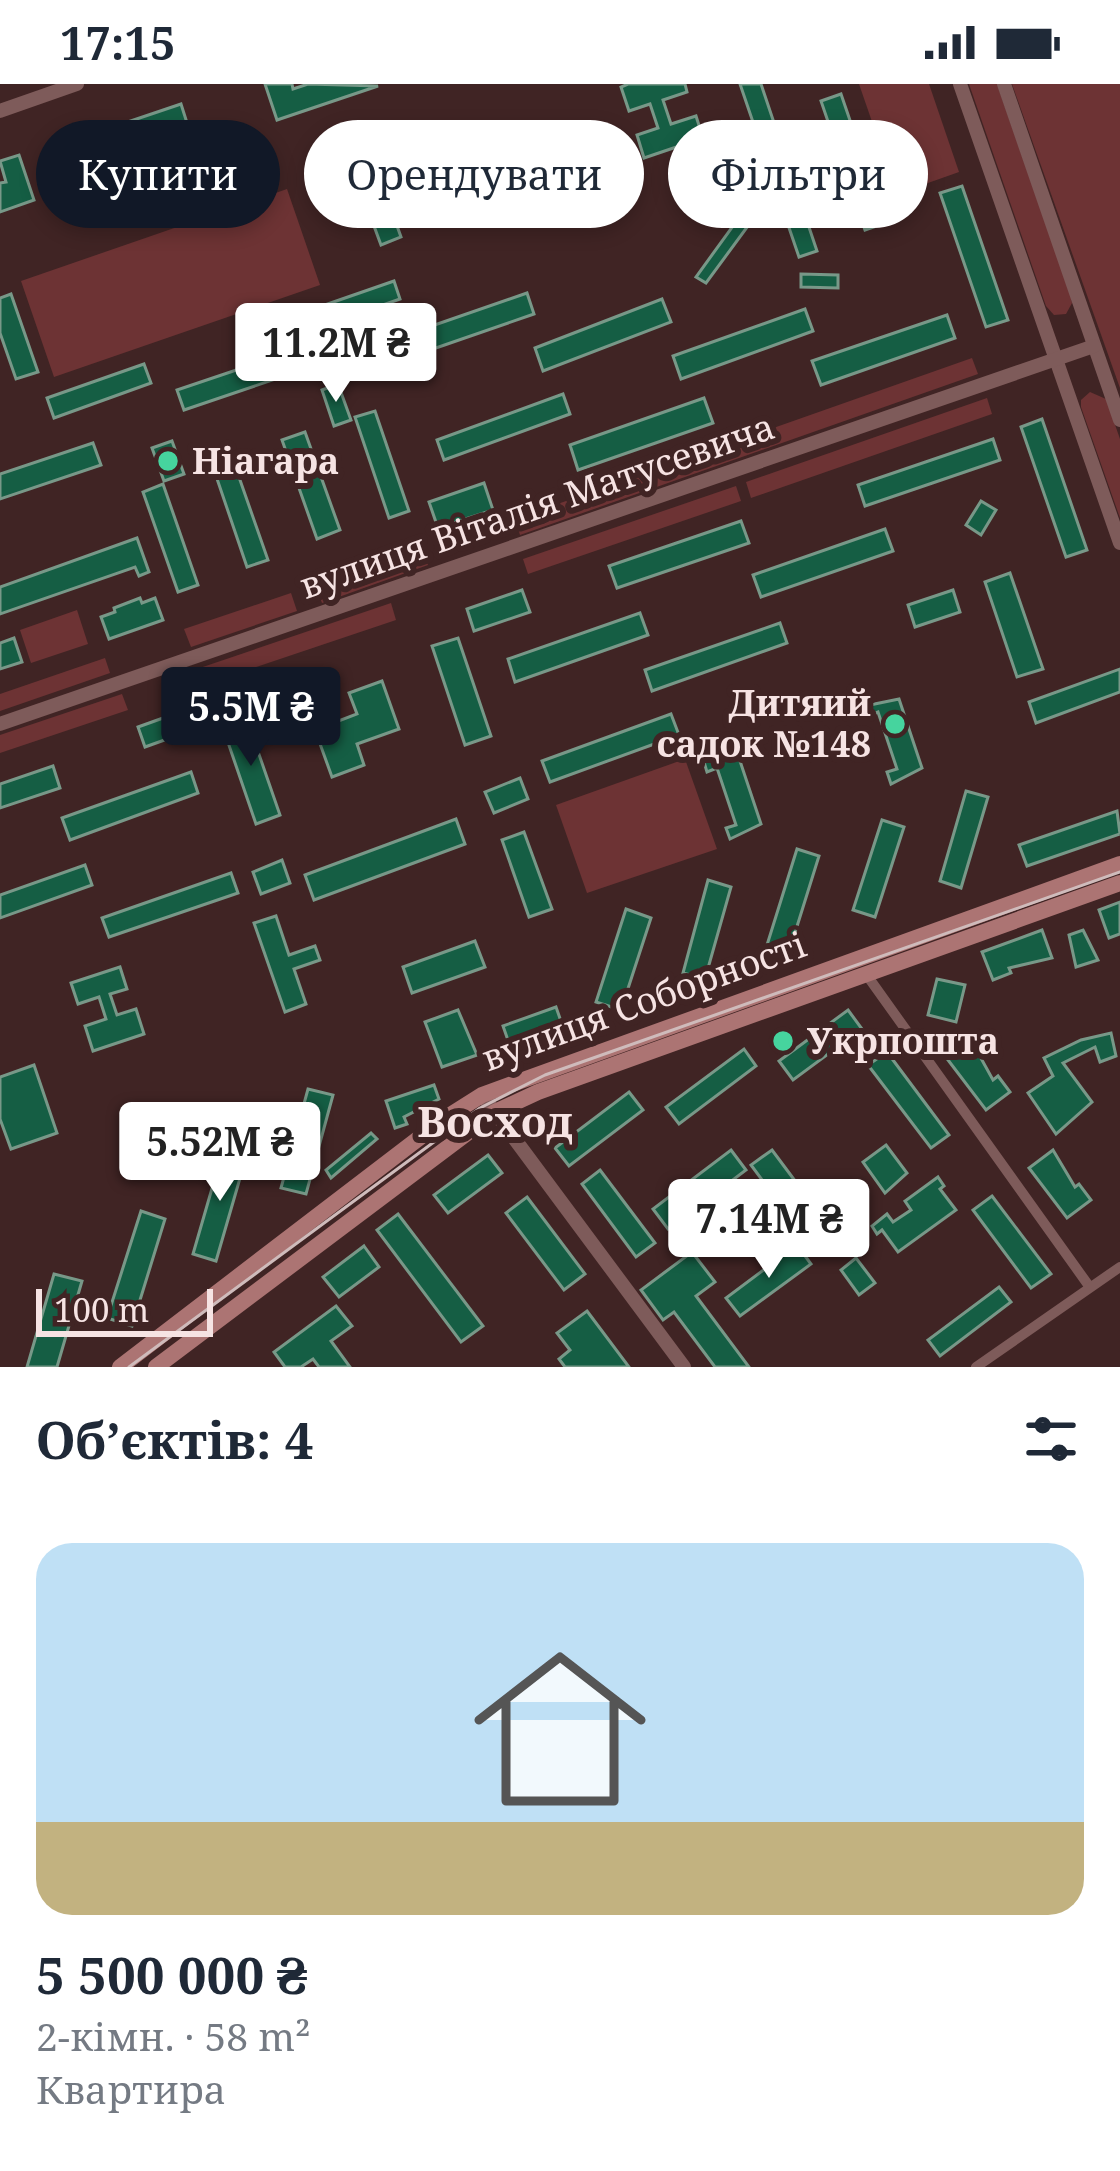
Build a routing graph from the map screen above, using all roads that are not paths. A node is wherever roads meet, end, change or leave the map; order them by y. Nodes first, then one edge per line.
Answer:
1 (77, 84) edge
2 (960, 84) edge
3 (1004, 84) edge
4 (0, 111) edge
5 (1094, 346) junction
6 (1055, 360) junction
7 (1120, 420) edge
8 (1120, 543) edge
9 (0, 724) edge
10 (1120, 864) edge
11 (1120, 883) edge
12 (866, 974) junction
13 (482, 1095) junction
14 (495, 1112) junction
15 (1120, 1267) edge
16 (1089, 1286) junction
17 (120, 1367) edge
18 (156, 1367) edge
19 (684, 1367) edge
20 (976, 1367) edge

1 - 4 street
2 - 6 street
3 - 5 street
5 - 6 street, вулиця Віталія Матусевича
5 - 7 street
6 - 8 street
6 - 9 street, вулиця Віталія Матусевича
10 - 13 main road, вулиця Соборності
11 - 12 main road, вулиця Соборності
12 - 14 main road, вулиця Соборності
12 - 16 street
13 - 14 street
13 - 17 main road, вулиця Соборності
14 - 18 main road, вулиця Соборності
14 - 19 street
15 - 16 street
16 - 20 street

